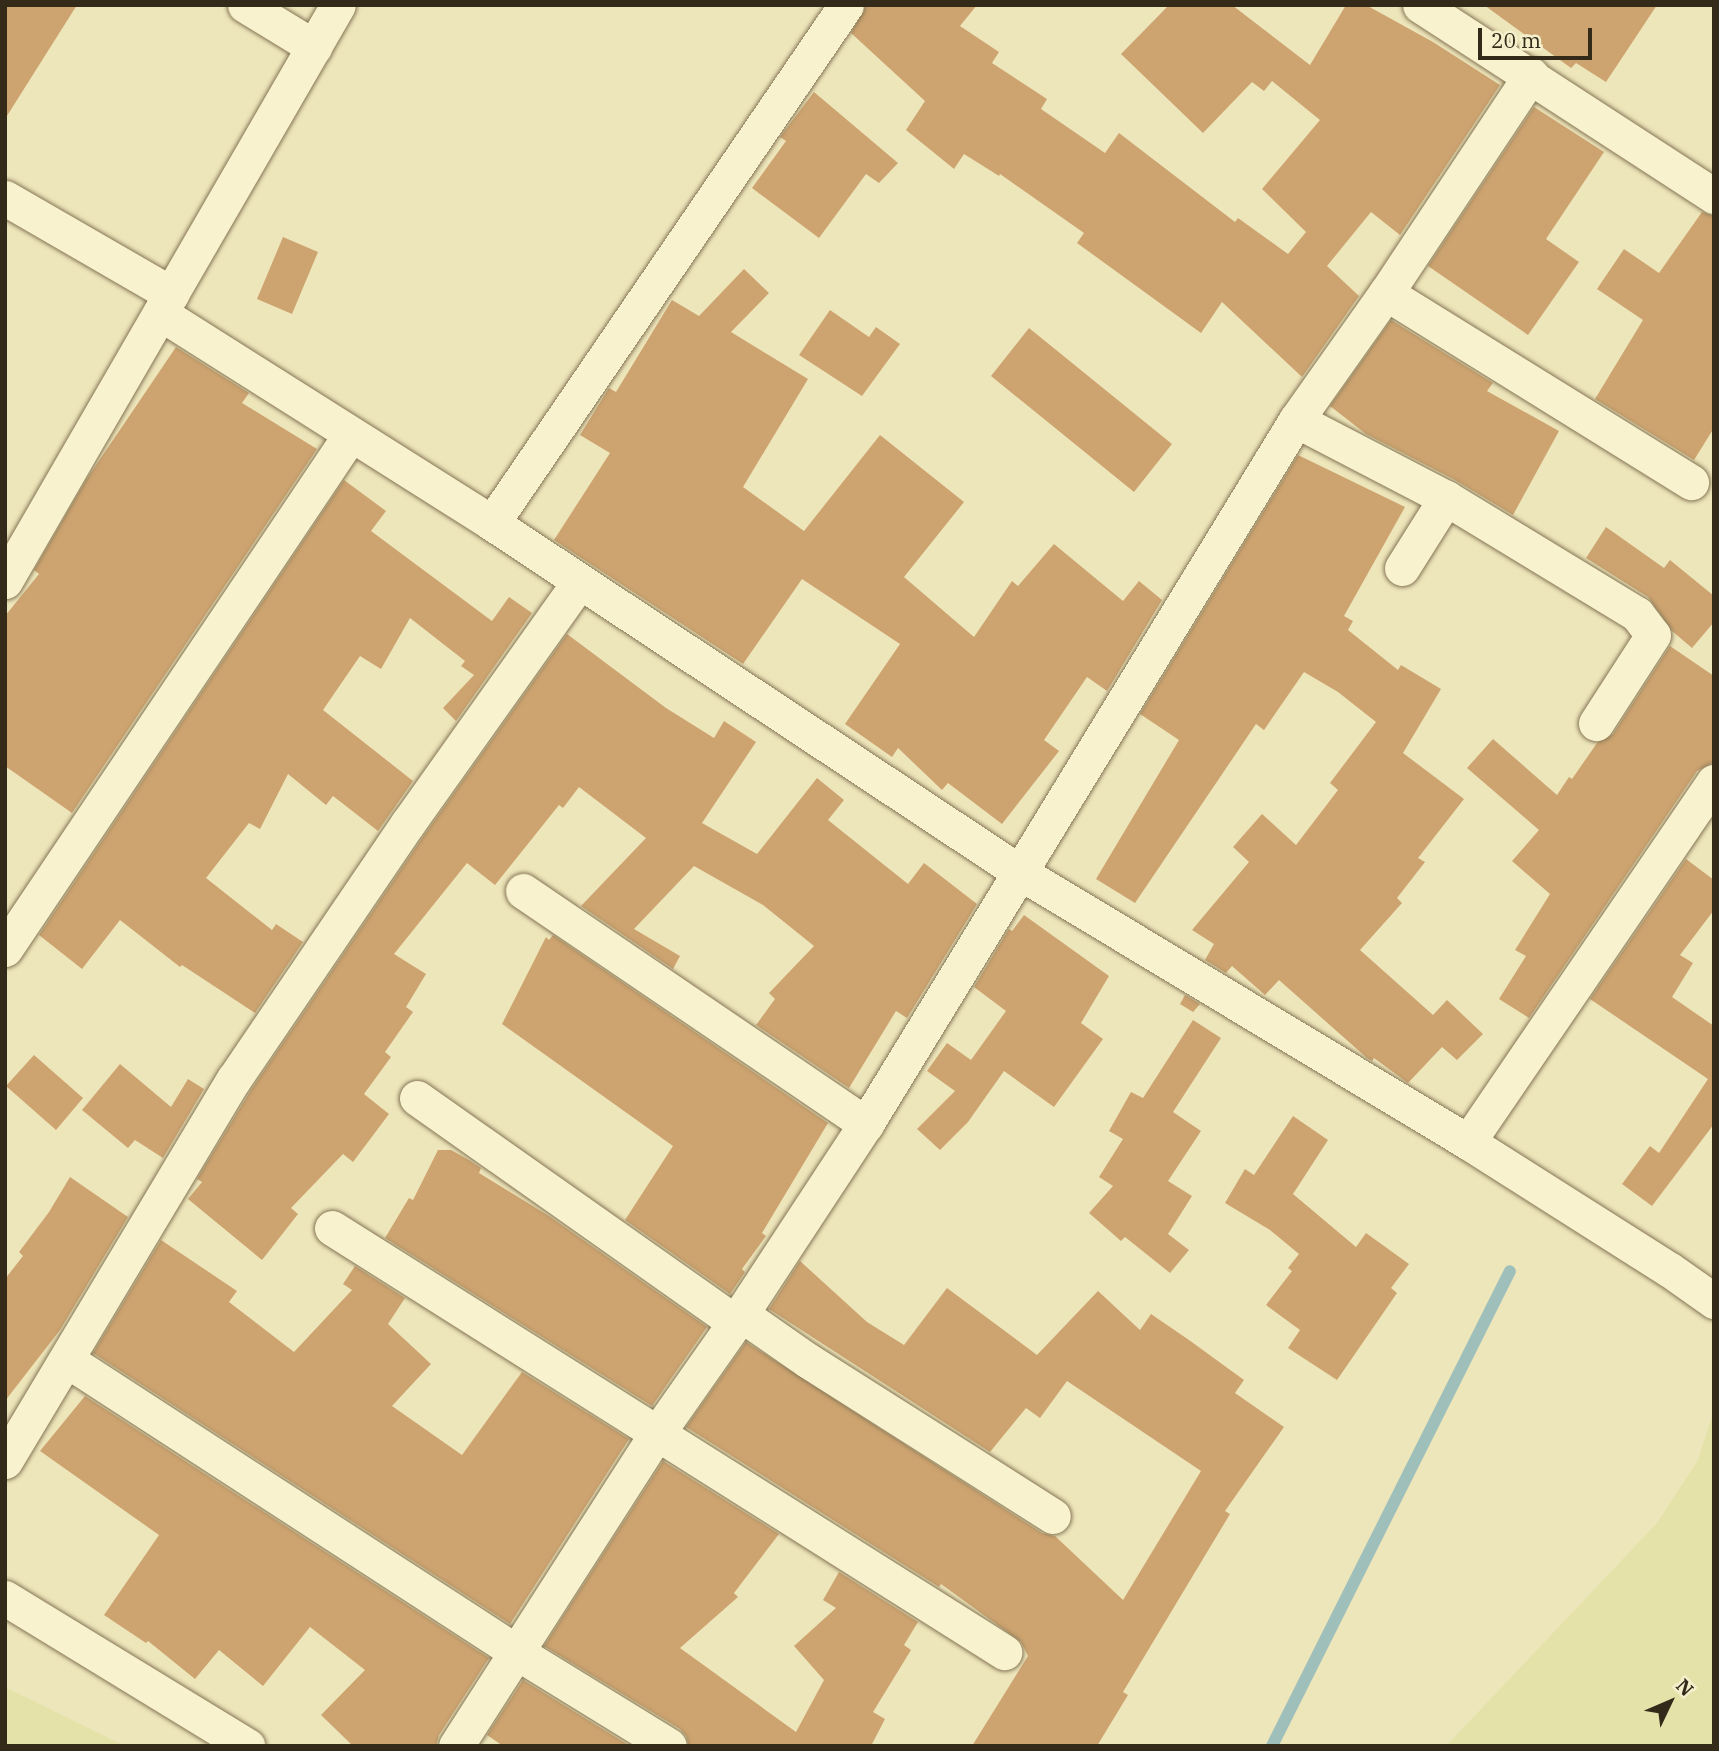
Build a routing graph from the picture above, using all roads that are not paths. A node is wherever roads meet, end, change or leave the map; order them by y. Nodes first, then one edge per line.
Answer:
1 (245, 5) edge
2 (338, 5) edge
3 (846, 5) edge
4 (1420, 5) edge
5 (314, 47) junction
6 (1531, 75) junction
7 (1714, 196) edge
8 (5, 198) edge
9 (1386, 293) junction
10 (166, 303) junction
11 (1296, 420) junction
12 (351, 435) junction
13 (1691, 482) dead end
14 (1446, 498) junction
15 (492, 523) junction
16 (1402, 568) dead end
17 (5, 581) edge
18 (579, 582) junction
19 (1597, 723) dead end
20 (1714, 782) edge
21 (1021, 873) junction
22 (523, 891) dead end
23 (5, 949) edge
24 (417, 1098) dead end
25 (866, 1124) junction
26 (1468, 1142) junction
27 (332, 1228) dead end
28 (1714, 1301) edge
29 (737, 1318) junction
30 (68, 1360) junction
31 (656, 1435) junction
32 (5, 1461) edge
33 (1053, 1516) dead end
34 (5, 1598) edge
35 (1004, 1652) dead end
36 (518, 1653) junction
37 (247, 1746) edge
38 (456, 1746) edge
39 (669, 1746) edge

1 - 5 street
2 - 5 street
3 - 15 street
4 - 6 street
5 - 10 street
6 - 7 street
6 - 9 street
8 - 10 street
9 - 11 street
9 - 13 street
10 - 12 street
10 - 17 street
11 - 14 street
11 - 21 street
12 - 15 street
12 - 23 street
14 - 16 street
14 - 19 street
15 - 18 street
18 - 21 street
18 - 30 street
20 - 26 street
21 - 25 street
21 - 26 street
22 - 25 street
24 - 29 street
25 - 29 street
26 - 28 street
27 - 31 street
29 - 31 street
29 - 33 street
30 - 32 street
30 - 36 street
31 - 35 street
31 - 36 street
34 - 37 street
36 - 38 street
36 - 39 street

